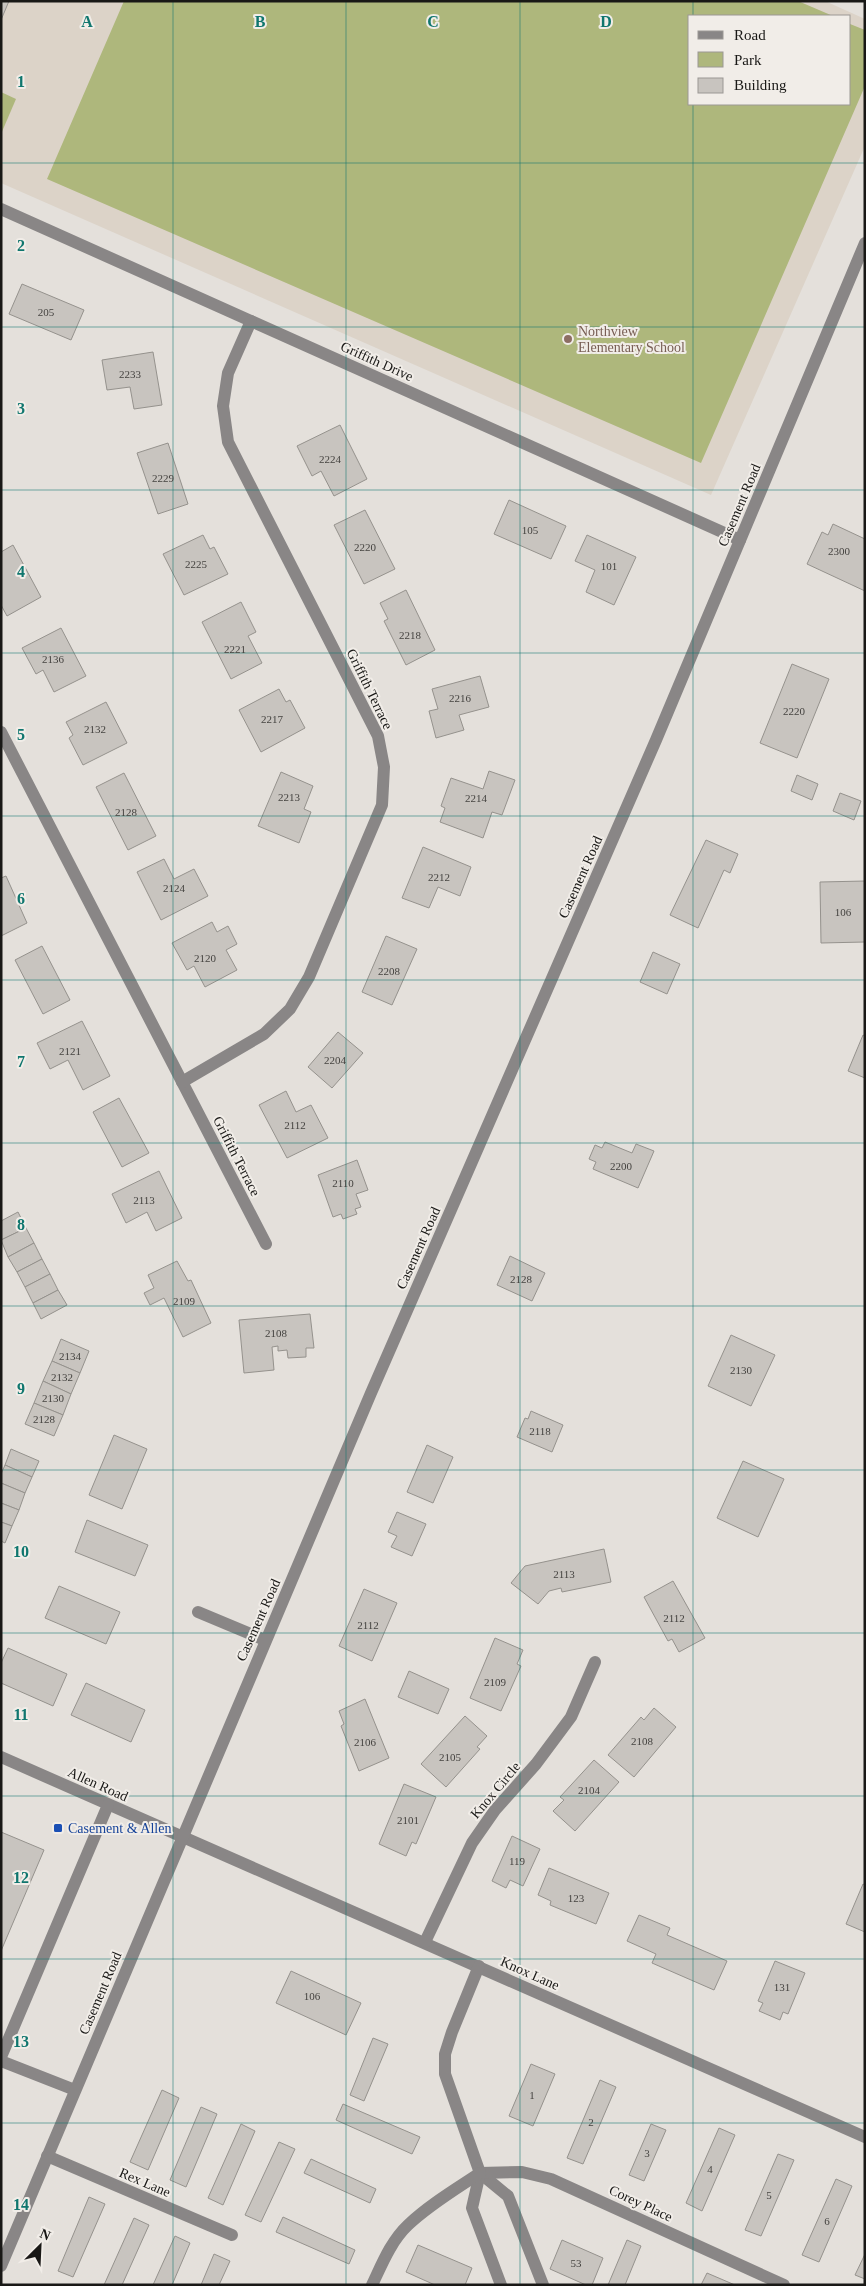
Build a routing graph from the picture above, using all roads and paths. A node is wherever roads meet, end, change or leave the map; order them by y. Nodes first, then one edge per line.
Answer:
1 (1, 209) edge
2 (865, 243) edge
3 (251, 321) junction
4 (740, 540) junction
5 (1, 732) edge
6 (182, 1082) junction
7 (266, 1244) dead end
8 (198, 1612) dead end
9 (265, 1640) junction
10 (595, 1662) dead end
11 (1, 1757) edge
12 (108, 1805) junction
13 (183, 1837) junction
14 (425, 1942) junction
15 (479, 1966) junction
16 (1, 2056) edge
17 (1, 2061) edge
18 (75, 2090) junction
19 (865, 2137) edge
20 (47, 2156) junction
21 (480, 2173) junction
22 (232, 2235) dead end
23 (1, 2266) edge
24 (372, 2285) edge
25 (501, 2285) edge
26 (543, 2285) edge
27 (784, 2285) edge

1 - 3 street, Griffith Drive
2 - 4 street, Casement Road
3 - 4 street, Griffith Drive
3 - 6 street, Griffith Terrace
4 - 9 street, Casement Road
5 - 6 street, Griffith Terrace
6 - 7 street, Griffith Terrace
8 - 9 street
9 - 13 street, Casement Road
10 - 14 street, Knox Circle
11 - 12 street, Allen Road
12 - 13 street, Allen Road
12 - 16 street
13 - 14 street, Knox Lane
13 - 18 street, Casement Road
14 - 15 street, Knox Lane
15 - 19 street, Knox Lane
15 - 21 street
17 - 18 street
18 - 20 street, Casement Road
20 - 22 street, Rex Lane
20 - 23 street, Casement Road
21 - 24 street
21 - 25 street
21 - 26 street
21 - 27 street, Corey Place

